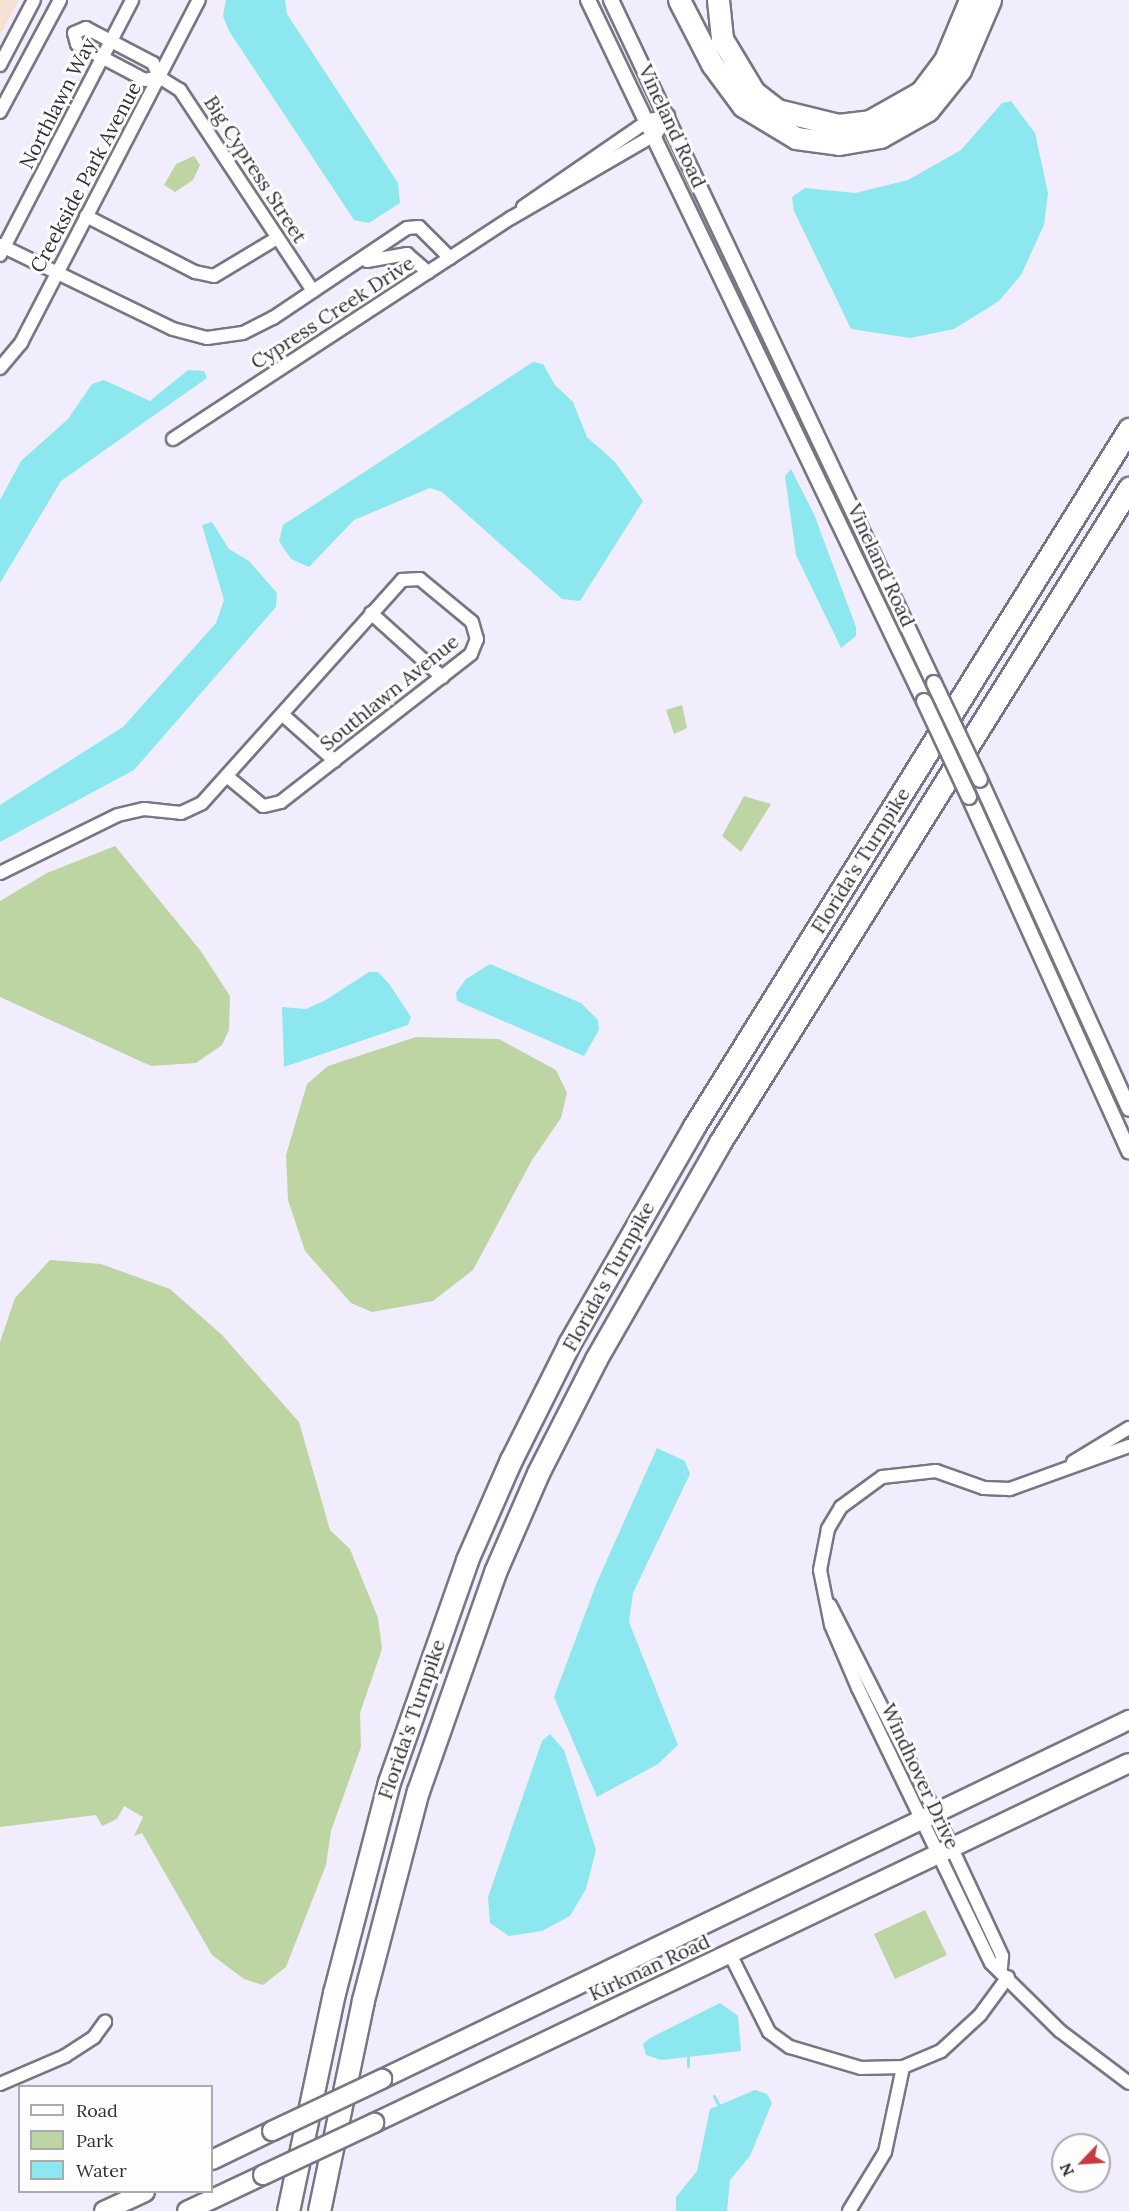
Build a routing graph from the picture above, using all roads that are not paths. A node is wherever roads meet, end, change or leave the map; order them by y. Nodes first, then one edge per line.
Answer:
1 (34, 0) edge
2 (60, 0) edge
3 (132, 0) edge
4 (199, 0) edge
5 (588, 0) edge
6 (611, 0) edge
7 (679, 0) edge
8 (718, 0) edge
9 (970, 0) edge
10 (990, 0) edge
11 (25, 18) junction
12 (45, 28) junction
13 (110, 42) junction
14 (102, 58) junction
15 (0, 65) edge
16 (159, 77) junction
17 (0, 112) edge
18 (668, 116) junction
19 (649, 120) junction
20 (656, 134) junction
21 (86, 216) junction
22 (511, 218) junction
23 (398, 234) junction
24 (278, 238) junction
25 (2, 249) edge
26 (407, 254) junction
27 (450, 258) junction
28 (366, 261) junction
29 (428, 272) junction
30 (56, 273) junction
31 (313, 291) junction
32 (760, 310) junction
33 (742, 318) junction
34 (0, 368) edge
35 (791, 378) junction
36 (775, 385) junction
37 (1128, 430) edge
38 (173, 439) dead end
39 (1129, 488) edge
40 (370, 613) junction
41 (442, 677) junction
42 (283, 715) junction
43 (335, 761) junction
44 (228, 777) junction
45 (0, 873) edge
46 (1129, 1109) edge
47 (1128, 1147) edge
48 (1129, 1428) edge
49 (1106, 1439) junction
50 (1129, 1446) edge
51 (1113, 1454) junction
52 (1065, 1467) junction
53 (823, 1590) junction
54 (872, 1682) junction
55 (858, 1688) junction
56 (1129, 1720) edge
57 (1129, 1763) edge
58 (935, 1812) junction
59 (919, 1820) junction
60 (944, 1852) junction
61 (729, 1954) junction
62 (1005, 1972) junction
63 (105, 2022) dead end
64 (903, 2067) junction
65 (1129, 2083) edge
66 (0, 2084) edge
67 (213, 2160) edge
68 (143, 2193) edge
69 (104, 2211) edge
70 (187, 2211) edge
71 (288, 2211) edge
72 (319, 2211) edge
73 (849, 2211) edge

1 - 11 street
2 - 12 street
3 - 13 street, Northlawn Way
4 - 16 street, Creekside Park Avenue
5 - 19 street, Vineland Road
6 - 18 street, Vineland Road
7 - 10 highway
8 - 9 highway
11 - 12 street
11 - 15 street
12 - 17 street
13 - 14 street, Northlawn Way
13 - 14 street, Big Cypress Street
13 - 16 street, Big Cypress Street
14 - 16 street, Big Cypress Street
14 - 25 street, Northlawn Way
16 - 21 street, Creekside Park Avenue
16 - 24 street, Big Cypress Street
18 - 19 street, Cypress Creek Drive
18 - 20 street, Cypress Creek Drive
18 - 32 street, Vineland Road
19 - 20 street, Vineland Road
19 - 22 street, Cypress Creek Drive
20 - 22 street, Cypress Creek Drive
20 - 33 street, Vineland Road
21 - 24 street
21 - 30 street, Creekside Park Avenue
22 - 27 street, Cypress Creek Drive
23 - 26 street
23 - 27 street
23 - 28 street
24 - 31 street, Big Cypress Street
25 - 30 street
26 - 28 street
26 - 29 street
27 - 29 street, Cypress Creek Drive
28 - 31 street
29 - 38 street, Cypress Creek Drive
30 - 31 street
30 - 34 street, Creekside Park Avenue
32 - 33 street
32 - 35 street, Vineland Road
33 - 36 street, Vineland Road
35 - 36 street
35 - 46 street, Vineland Road, bridge
36 - 47 street, Vineland Road, bridge
37 - 71 highway, Florida's Turnpike
39 - 72 highway, Florida's Turnpike
40 - 41 street
40 - 41 street, Southlawn Avenue
40 - 42 street, Southlawn Avenue
41 - 43 street, Southlawn Avenue
42 - 43 street
42 - 44 street, Southlawn Avenue
43 - 44 street, Southlawn Avenue
44 - 45 street, Southlawn Avenue
48 - 49 street, Windhover Drive
49 - 51 street
49 - 52 street, Windhover Drive
50 - 51 street, Windhover Drive
51 - 52 street, Windhover Drive
52 - 53 street, Windhover Drive
53 - 54 street, Windhover Drive
53 - 55 street, Windhover Drive
54 - 55 street
54 - 58 street, Windhover Drive
55 - 59 street, Windhover Drive
56 - 58 main road, Kirkman Road
57 - 60 main road, Kirkman Road
58 - 59 main road, Kirkman Road
58 - 60 street, Windhover Drive
59 - 60 street, Windhover Drive
59 - 67 main road, Kirkman Road, bridge
60 - 61 main road, Kirkman Road
60 - 62 street, Windhover Drive
61 - 64 street
61 - 70 main road, Kirkman Road, bridge
62 - 64 street
62 - 65 street, Windhover Drive
63 - 66 street
64 - 73 street
68 - 69 main road

